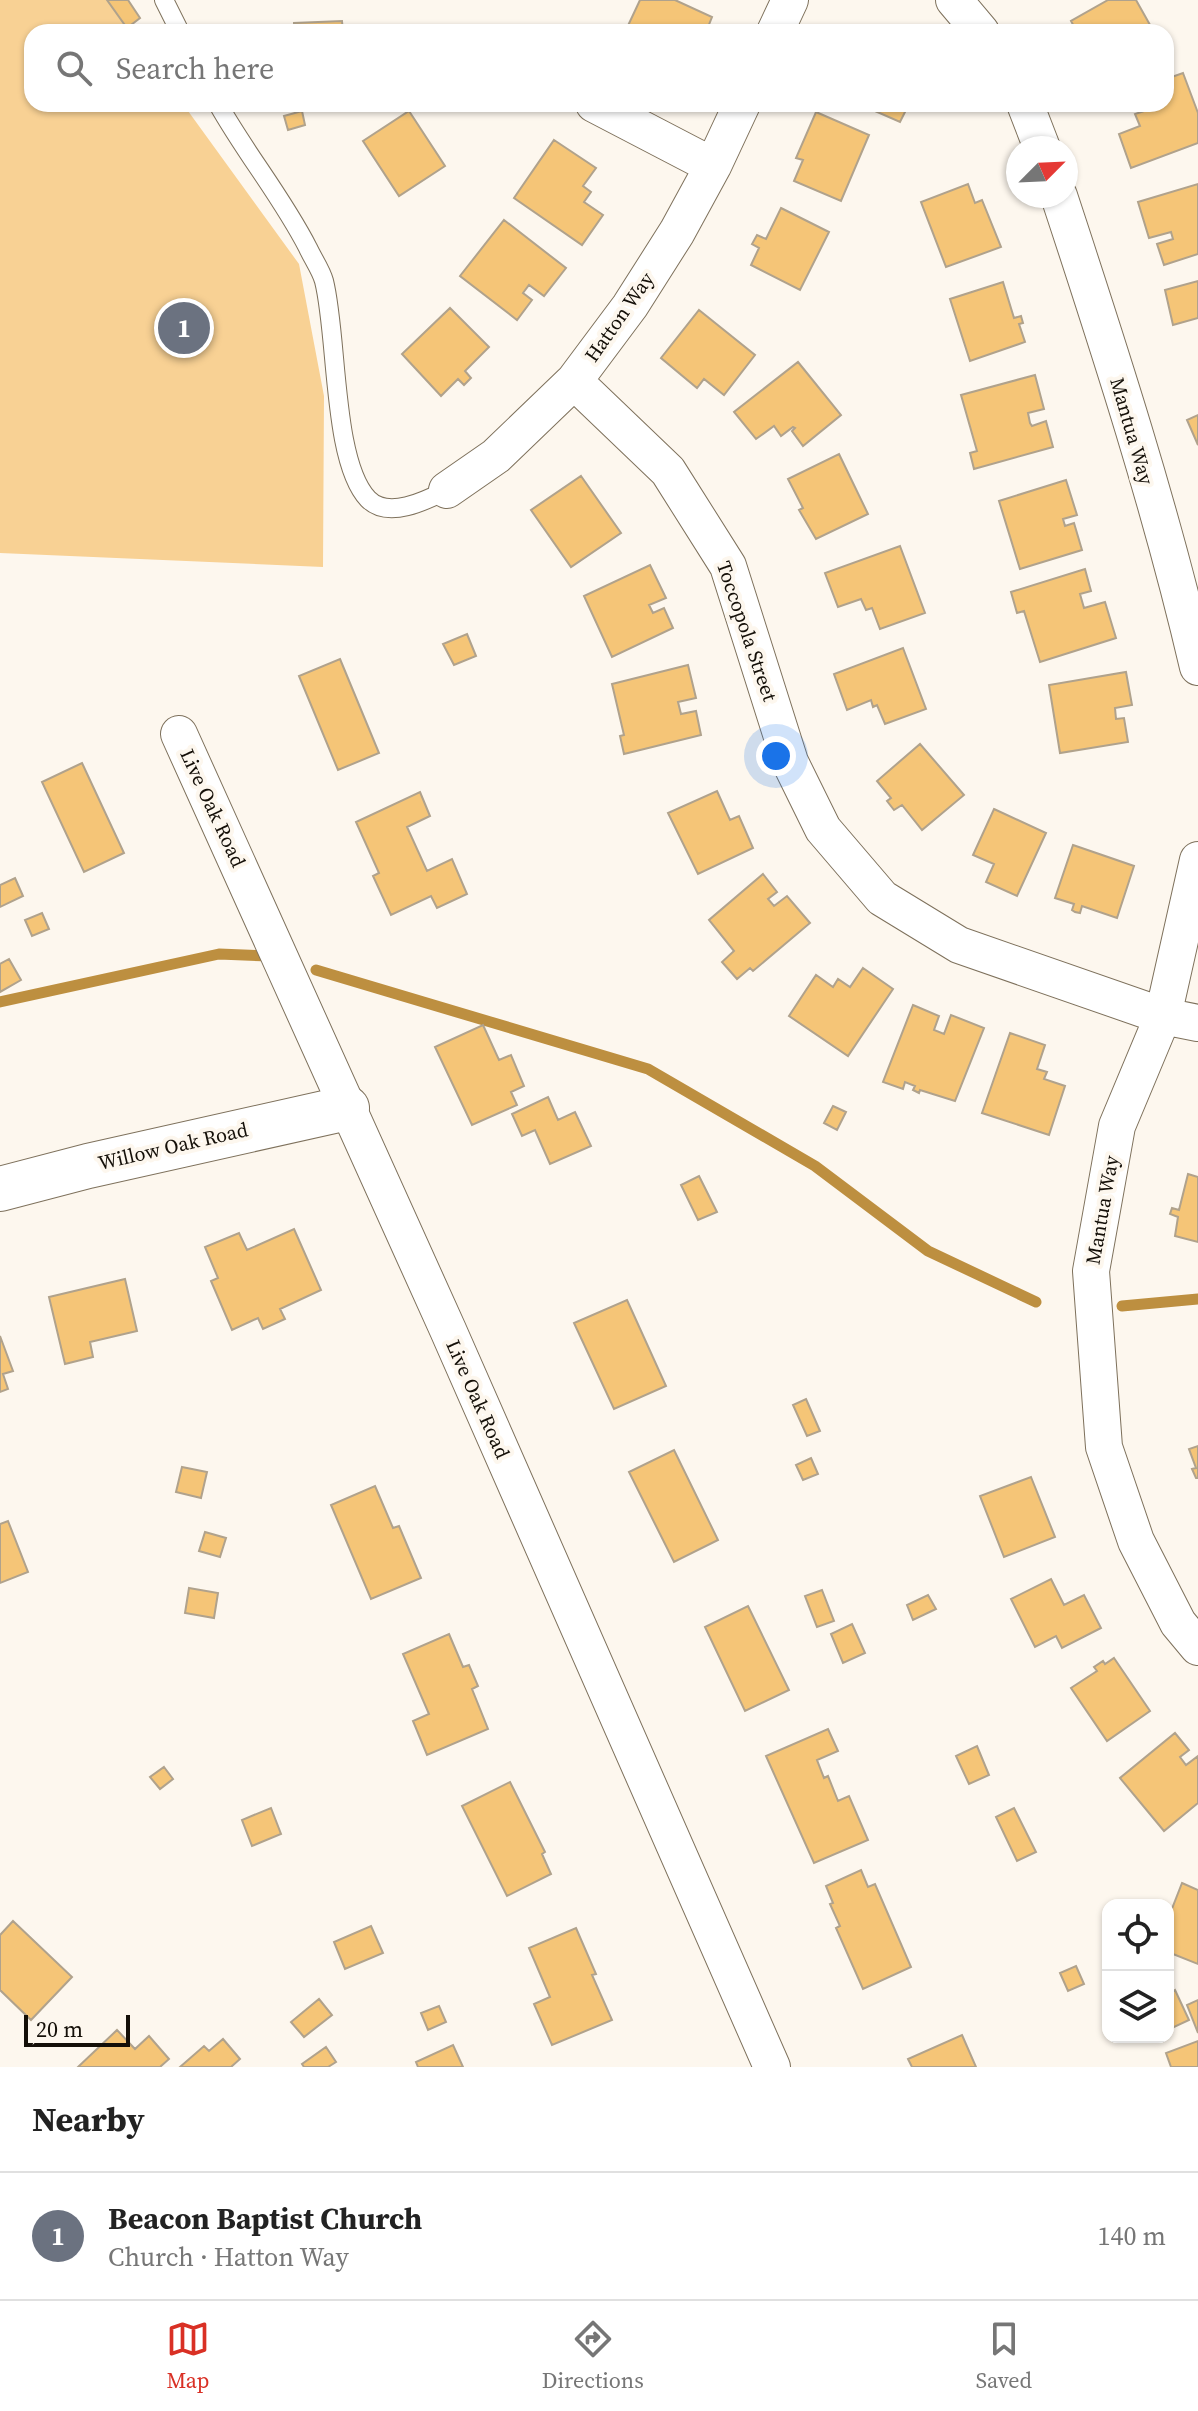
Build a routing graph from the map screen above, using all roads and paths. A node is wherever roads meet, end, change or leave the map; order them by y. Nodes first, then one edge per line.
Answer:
1 (164, 0) edge
2 (790, 0) edge
3 (954, 0) edge
4 (176, 24) edge
5 (779, 24) edge
6 (974, 24) edge
7 (223, 112) edge
8 (609, 112) edge
9 (738, 112) edge
10 (1028, 112) edge
11 (1037, 136) edge
12 (713, 166) junction
13 (1063, 208) edge
14 (574, 381) junction
15 (447, 490) joint
16 (1191, 603) edge
17 (1198, 667) edge
18 (179, 734) dead end
19 (1198, 860) edge
20 (1163, 1016) junction
21 (1198, 1023) edge
22 (347, 1108) junction
23 (0, 1189) edge
24 (1198, 1647) edge
25 (772, 2067) edge

1 - 4 lane
2 - 5 street
3 - 6 street
7 - 15 lane
8 - 12 street
9 - 12 street, Hatton Way
10 - 11 street
12 - 14 street, Hatton Way
13 - 16 street, Mantua Way
14 - 15 street, Hatton Way
14 - 20 street, Toccopola Street
16 - 17 street, Mantua Way
18 - 22 street, Live Oak Road
19 - 20 street, Mantua Way
20 - 21 street, Toccopola Street
20 - 24 street, Mantua Way
22 - 23 street, Willow Oak Road
22 - 25 street, Live Oak Road

